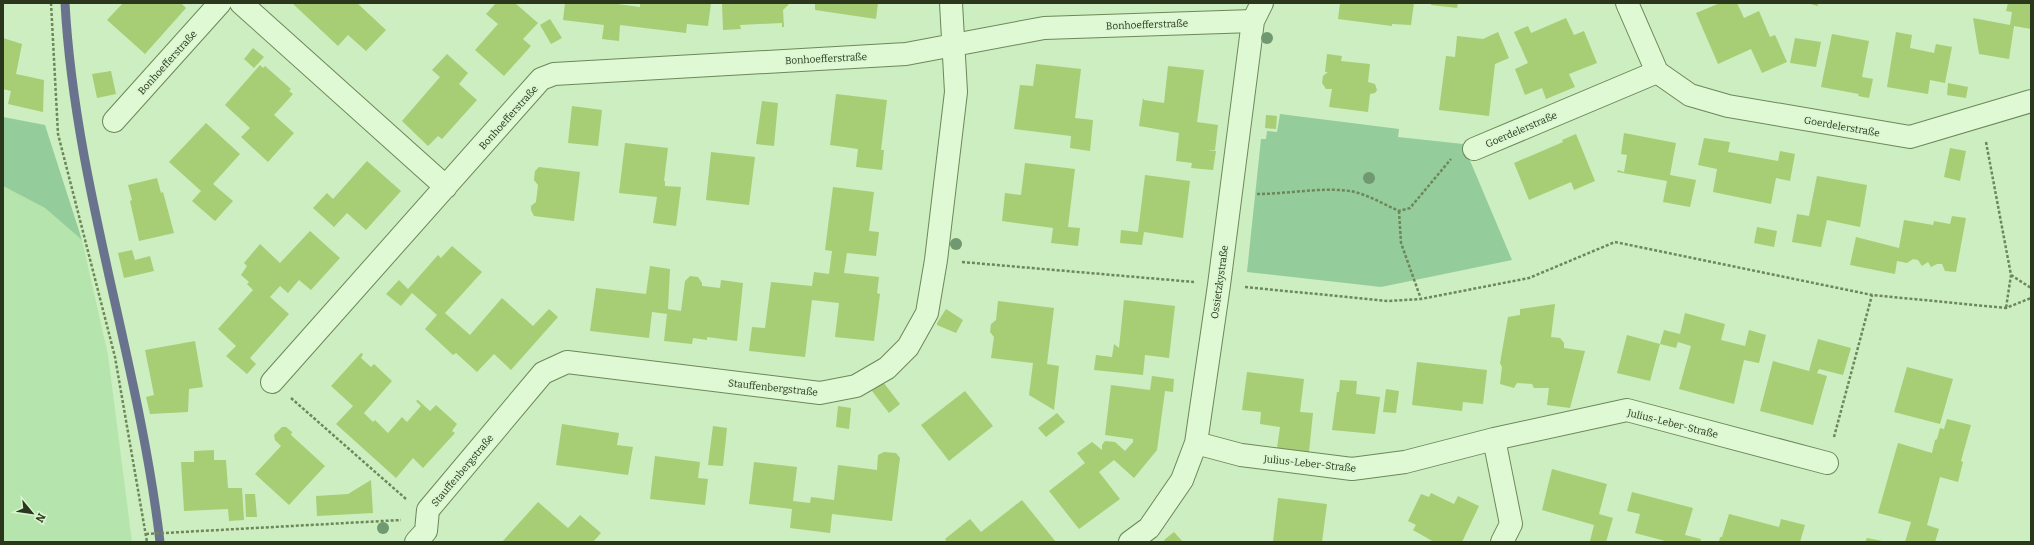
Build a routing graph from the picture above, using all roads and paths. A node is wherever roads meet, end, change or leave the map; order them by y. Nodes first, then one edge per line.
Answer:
1 (51, 3) edge
2 (220, 3) edge
3 (241, 3) edge
4 (951, 3) edge
5 (1627, 3) edge
6 (1257, 12) edge
7 (952, 46) junction
8 (1657, 72) junction
9 (2031, 101) edge
10 (1981, 116) junction
11 (114, 121) dead end
12 (1474, 148) joint
13 (446, 187) junction
14 (1231, 191) junction
15 (1398, 211) junction
16 (936, 260) junction
17 (2011, 275) junction
18 (1219, 284) junction
19 (2031, 288) edge
20 (1872, 295) junction
21 (2031, 298) edge
22 (1421, 299) junction
23 (2006, 308) junction
24 (272, 382) joint
25 (1494, 439) junction
26 (1196, 443) junction
27 (1827, 463) joint
28 (427, 533) edge
29 (146, 534) junction
30 (147, 542) edge
31 (1130, 542) edge
32 (1502, 542) edge

1 - 29 path
2 - 11 street, Bonhoefferstraße
3 - 13 street
4 - 7 street, Stauffenbergstraße
5 - 8 street
6 - 7 street, Bonhoefferstraße
6 - 14 street, Ossietzkystraße
7 - 13 street, Bonhoefferstraße
7 - 16 street, Stauffenbergstraße
8 - 10 street, Goerdelerstraße
8 - 12 street, Goerdelerstraße
9 - 10 street, Goerdelerstraße
10 - 17 path
12 - 15 path
13 - 24 street, Bonhoefferstraße
14 - 15 path
14 - 18 street, Ossietzkystraße
15 - 22 path
16 - 18 path
16 - 28 street, Stauffenbergstraße
17 - 19 path
17 - 23 path
18 - 22 path
18 - 26 street, Ossietzkystraße
20 - 22 path
20 - 23 path
20 - 27 path
21 - 23 path
24 - 28 path
25 - 26 street, Julius-Leber-Straße
25 - 27 street, Julius-Leber-Straße
25 - 32 street
26 - 31 street, Ossietzkystraße
28 - 29 path
29 - 30 path

